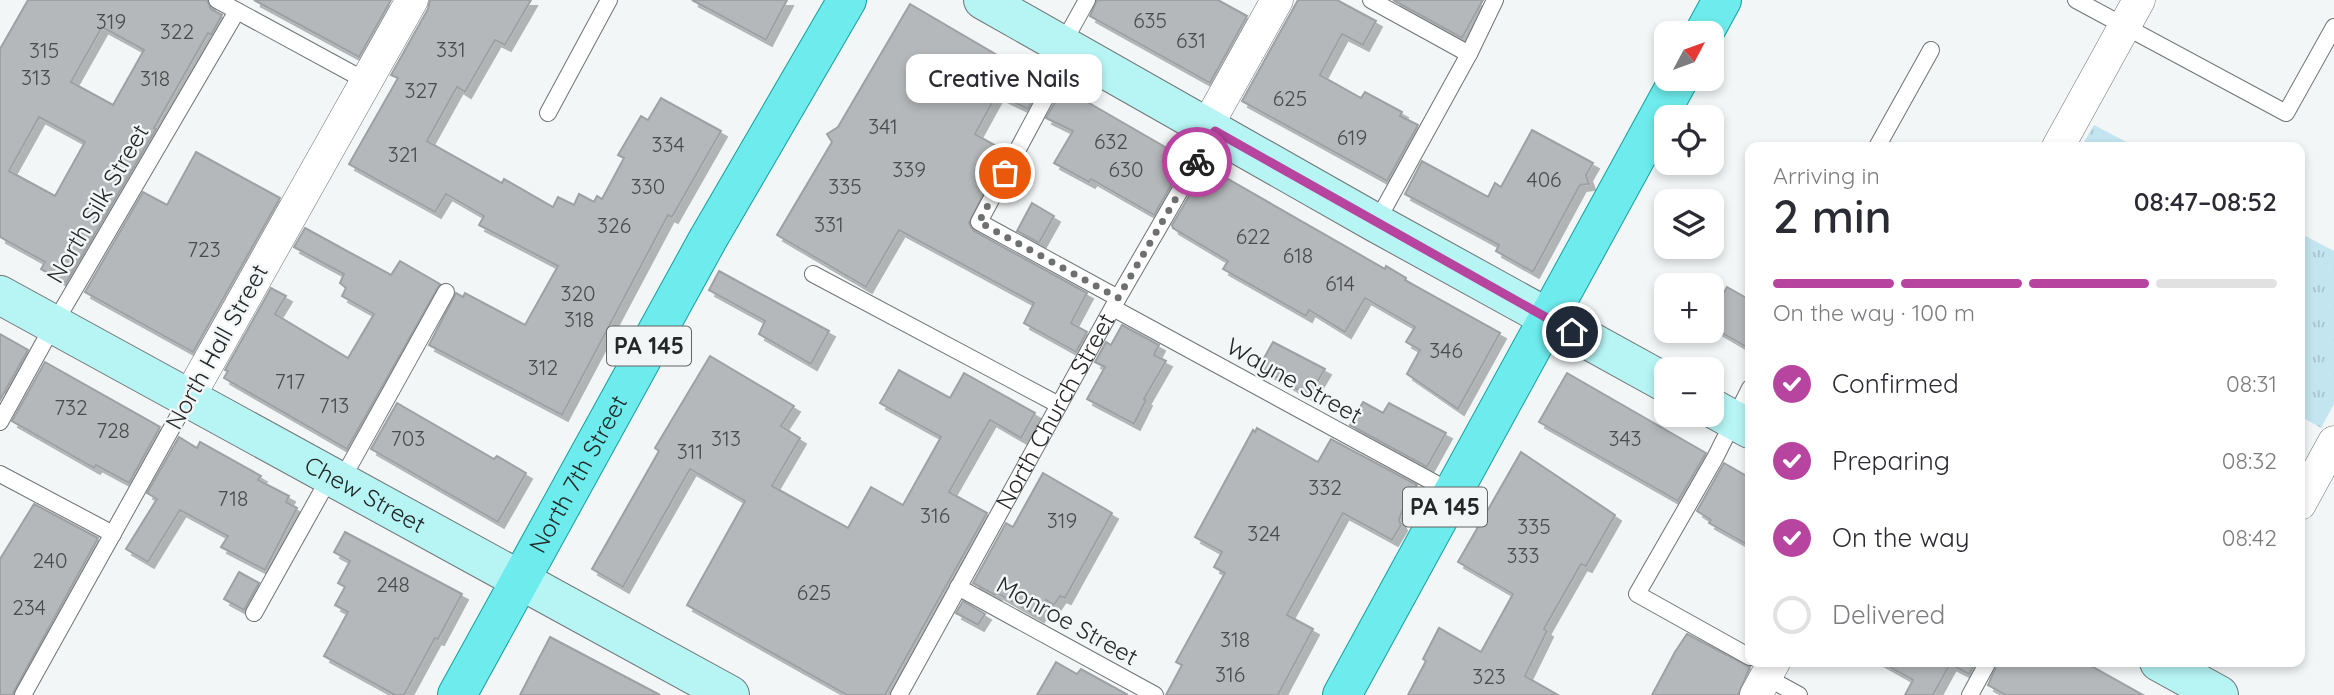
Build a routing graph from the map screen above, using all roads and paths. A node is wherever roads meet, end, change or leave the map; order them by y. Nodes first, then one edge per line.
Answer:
1 (217, 0) edge
2 (412, 0) edge
3 (609, 0) edge
4 (846, 0) edge
5 (982, 0) edge
6 (1087, 0) edge
7 (1277, 0) edge
8 (1371, 0) edge
9 (1495, 0) edge
10 (1722, 0) edge
11 (2076, 0) edge
12 (237, 11) junction
13 (2132, 13) edge
14 (1711, 21) edge
15 (2334, 27) edge
16 (1067, 47) junction
17 (1931, 50) dead end
18 (1469, 54) junction
19 (366, 82) junction
20 (1672, 91) edge
21 (548, 113) dead end
22 (1211, 128) junction
23 (1881, 142) edge
24 (2062, 142) edge
25 (1376, 223) junction
26 (813, 274) dead end
27 (446, 292) dead end
28 (0, 295) edge
29 (1116, 303) junction
30 (1549, 319) junction
31 (54, 324) junction
32 (1654, 376) edge
33 (189, 397) junction
34 (1059, 405) junction
35 (1736, 411) edge
36 (0, 422) edge
37 (2334, 442) edge
38 (0, 474) edge
39 (336, 478) junction
40 (1453, 493) junction
41 (2305, 495) edge
42 (113, 534) junction
43 (521, 579) junction
44 (958, 587) junction
45 (254, 613) dead end
46 (1745, 660) edge
47 (1985, 667) edge
48 (2170, 667) edge
49 (1762, 670) edge
50 (2206, 684) edge
51 (23, 695) edge
52 (457, 695) edge
53 (730, 695) edge
54 (898, 695) edge
55 (1155, 695) edge
56 (1342, 695) edge
57 (1799, 695) edge
58 (1970, 695) edge

1 - 12 lane
2 - 19 street, North Hall Street
3 - 21 lane
4 - 43 main road, North 7th Street / PA 145
5 - 16 street
6 - 16 lane
7 - 22 street, North Church Street
8 - 18 lane
9 - 18 lane
10 - 14 main road
11 - 13 lane
12 - 19 lane
12 - 31 lane, North Silk Street
13 - 15 lane
13 - 24 street
16 - 22 street
16 - 29 lane, Wayne Street
17 - 23 lane
18 - 25 lane
19 - 33 street, North Hall Street
20 - 30 main road, PA 145
22 - 25 street
22 - 29 lane, North Church Street
25 - 30 street
26 - 34 lane
27 - 39 lane
28 - 31 street, Chew Street
29 - 34 lane, North Church Street
29 - 40 lane, Wayne Street
30 - 32 street
30 - 40 main road, PA 145
31 - 33 street, Chew Street
31 - 36 lane, North Silk Street
33 - 39 street, Chew Street
33 - 42 lane, North Hall Street
34 - 44 lane, North Church Street
35 - 46 lane
37 - 41 street
38 - 42 lane
39 - 43 street, Chew Street
39 - 45 lane
40 - 56 main road, PA 145
42 - 51 lane, North Hall Street
43 - 52 main road, North 7th Street / PA 145
43 - 53 street, Chew Street
44 - 54 lane, North Church Street
44 - 55 lane, Monroe Street
47 - 58 lane
48 - 50 street
49 - 57 lane

